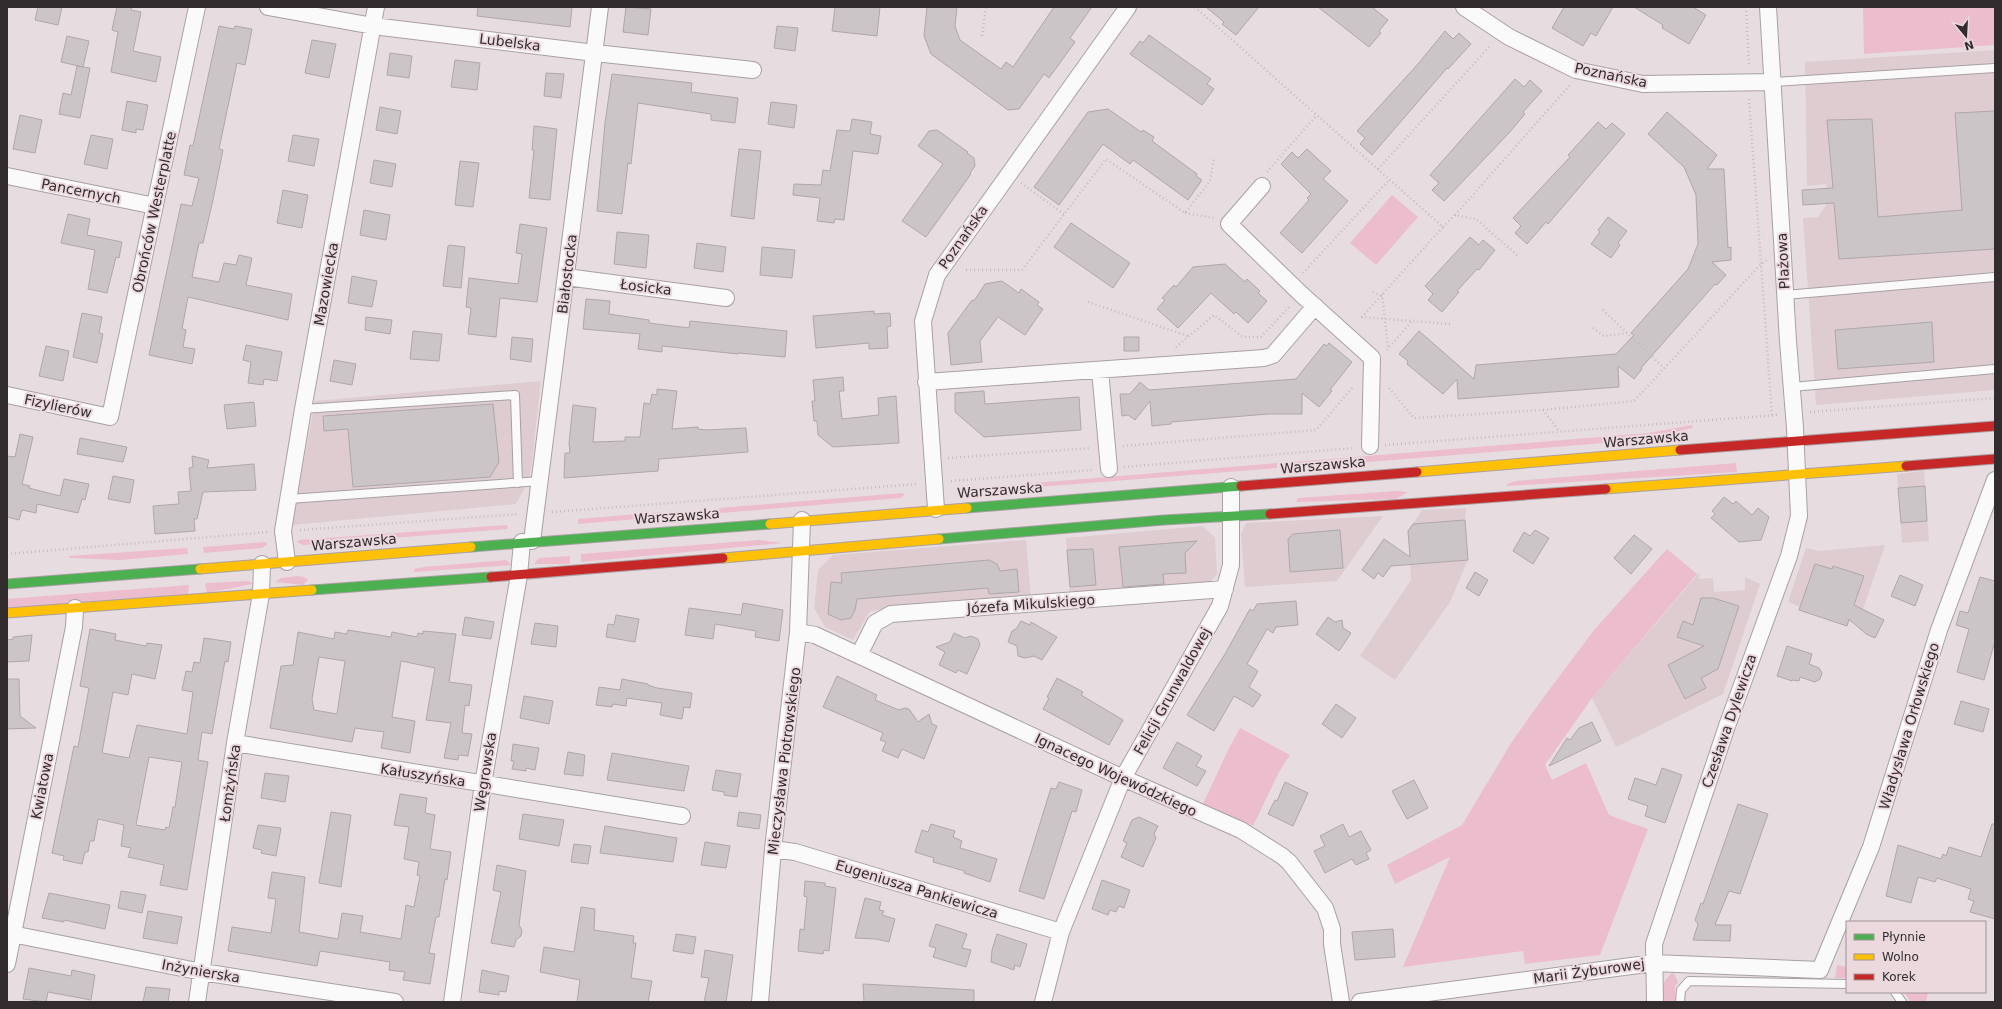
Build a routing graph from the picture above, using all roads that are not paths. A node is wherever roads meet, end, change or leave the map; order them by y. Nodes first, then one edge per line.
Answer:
1 (197, 7) edge
2 (268, 7) edge
3 (376, 7) edge
4 (600, 7) edge
5 (1128, 7) edge
6 (1464, 7) edge
7 (1768, 7) edge
8 (373, 26) junction
9 (595, 53) junction
10 (1995, 68) edge
11 (753, 70) dead end
12 (1773, 82) junction
13 (7, 176) edge
14 (1262, 186) road end
15 (155, 206) junction
16 (566, 277) junction
17 (1995, 277) edge
18 (1785, 295) junction
19 (726, 298) dead end
20 (1315, 306) junction
21 (1995, 369) edge
22 (1100, 370) junction
23 (926, 382) junction
24 (1792, 387) junction
25 (7, 395) edge
26 (303, 409) junction
27 (110, 417) joint
28 (1995, 426) edge
29 (1796, 440) junction
30 (1370, 446) road end
31 (1995, 459) edge
32 (1109, 469) road end
33 (1797, 474) junction
34 (1995, 480) edge
35 (541, 481) junction
36 (518, 483) junction
37 (1231, 487) junction
38 (289, 499) junction
39 (936, 509) junction
40 (1232, 517) junction
41 (802, 520) junction
42 (527, 542) junction
43 (803, 551) junction
44 (287, 562) junction
45 (262, 564) junction
46 (519, 575) junction
47 (7, 584) edge
48 (1225, 589) junction
49 (261, 594) junction
50 (76, 608) junction
51 (7, 613) edge
52 (798, 632) junction
53 (859, 655) junction
54 (235, 743) junction
55 (1123, 778) junction
56 (482, 784) junction
57 (682, 816) dead end
58 (773, 849) junction
59 (1061, 932) junction
60 (10, 934) edge
61 (1654, 963) junction
62 (7, 964) edge
63 (1820, 970) joint
64 (202, 972) junction
65 (1846, 984) edge
66 (1896, 993) edge
67 (197, 1002) edge
68 (395, 1002) edge
69 (452, 1002) edge
70 (760, 1002) edge
71 (1043, 1002) edge
72 (1341, 1002) edge
73 (1360, 1002) edge
74 (1655, 1002) edge
75 (1680, 1002) edge
76 (1902, 1002) edge

1 - 15 street, Obrońców Westerplatte
2 - 8 street, Lubelska
3 - 8 street, Mazowiecka
4 - 9 street, Białostocka
5 - 23 street, Poznańska
6 - 12 street, Poznańska
7 - 12 street, Plażowa
8 - 9 street, Lubelska
8 - 26 street, Mazowiecka
9 - 11 street, Lubelska
9 - 16 street, Białostocka
10 - 12 lane
12 - 18 street, Plażowa
13 - 15 street, Pancernych
14 - 20 street
15 - 27 street, Obrońców Westerplatte
16 - 19 street, Łosicka
16 - 35 street, Białostocka
17 - 18 lane
18 - 24 street, Plażowa
20 - 22 street
20 - 30 street
21 - 24 lane
22 - 23 street
22 - 32 street
23 - 39 street, Poznańska
24 - 29 street, Plażowa
25 - 27 street, Fizylierów
26 - 36 lane
26 - 38 street, Mazowiecka
28 - 29 street, Warszawska
29 - 33 street, Czesława Dylewicza
29 - 37 street, Warszawska
31 - 33 street
33 - 40 street
33 - 61 street, Czesława Dylewicza
34 - 63 street, Władysława Orłowskiego
35 - 36 lane
35 - 42 street, Białostocka
36 - 38 lane
37 - 39 street, Warszawska
37 - 40 street, Felicji Grunwaldowej
38 - 44 street, Mazowiecka
39 - 41 street, Warszawska
40 - 43 street
40 - 48 street, Felicji Grunwaldowej
41 - 42 street, Warszawska
41 - 43 street, Mieczysława Piotrowskiego
42 - 44 street, Warszawska
42 - 46 street, Węgrowska
43 - 46 street
43 - 52 street, Mieczysława Piotrowskiego
44 - 45 street, Warszawska
45 - 47 street, Warszawska
45 - 49 street, Łomżyńska
46 - 49 street
46 - 56 street, Węgrowska
48 - 53 street, Józefa Mikulskiego
48 - 55 street, Felicji Grunwaldowej
49 - 50 street
49 - 54 street, Łomżyńska
50 - 51 street
50 - 60 street, Kwiatowa
52 - 53 street, Ignacego Wojewódzkiego
52 - 58 street, Mieczysława Piotrowskiego
53 - 55 street, Ignacego Wojewódzkiego
54 - 56 street, Kałuszyńska
54 - 64 street, Łomżyńska
55 - 59 street, Felicji Grunwaldowej
55 - 72 street, Ignacego Wojewódzkiego
56 - 57 street, Kałuszyńska
56 - 69 street, Węgrowska
58 - 59 street, Eugeniusza Pankiewicza
58 - 70 street, Mieczysława Piotrowskiego
59 - 71 street, Felicji Grunwaldowej
60 - 62 street, Kwiatowa
60 - 64 street, Inżynierska
61 - 63 street, Marii Żyburowej
61 - 73 street, Marii Żyburowej
61 - 74 street, Czesława Dylewicza
64 - 67 street, Łomżyńska
64 - 68 street, Inżynierska
65 - 75 lane
66 - 76 lane

